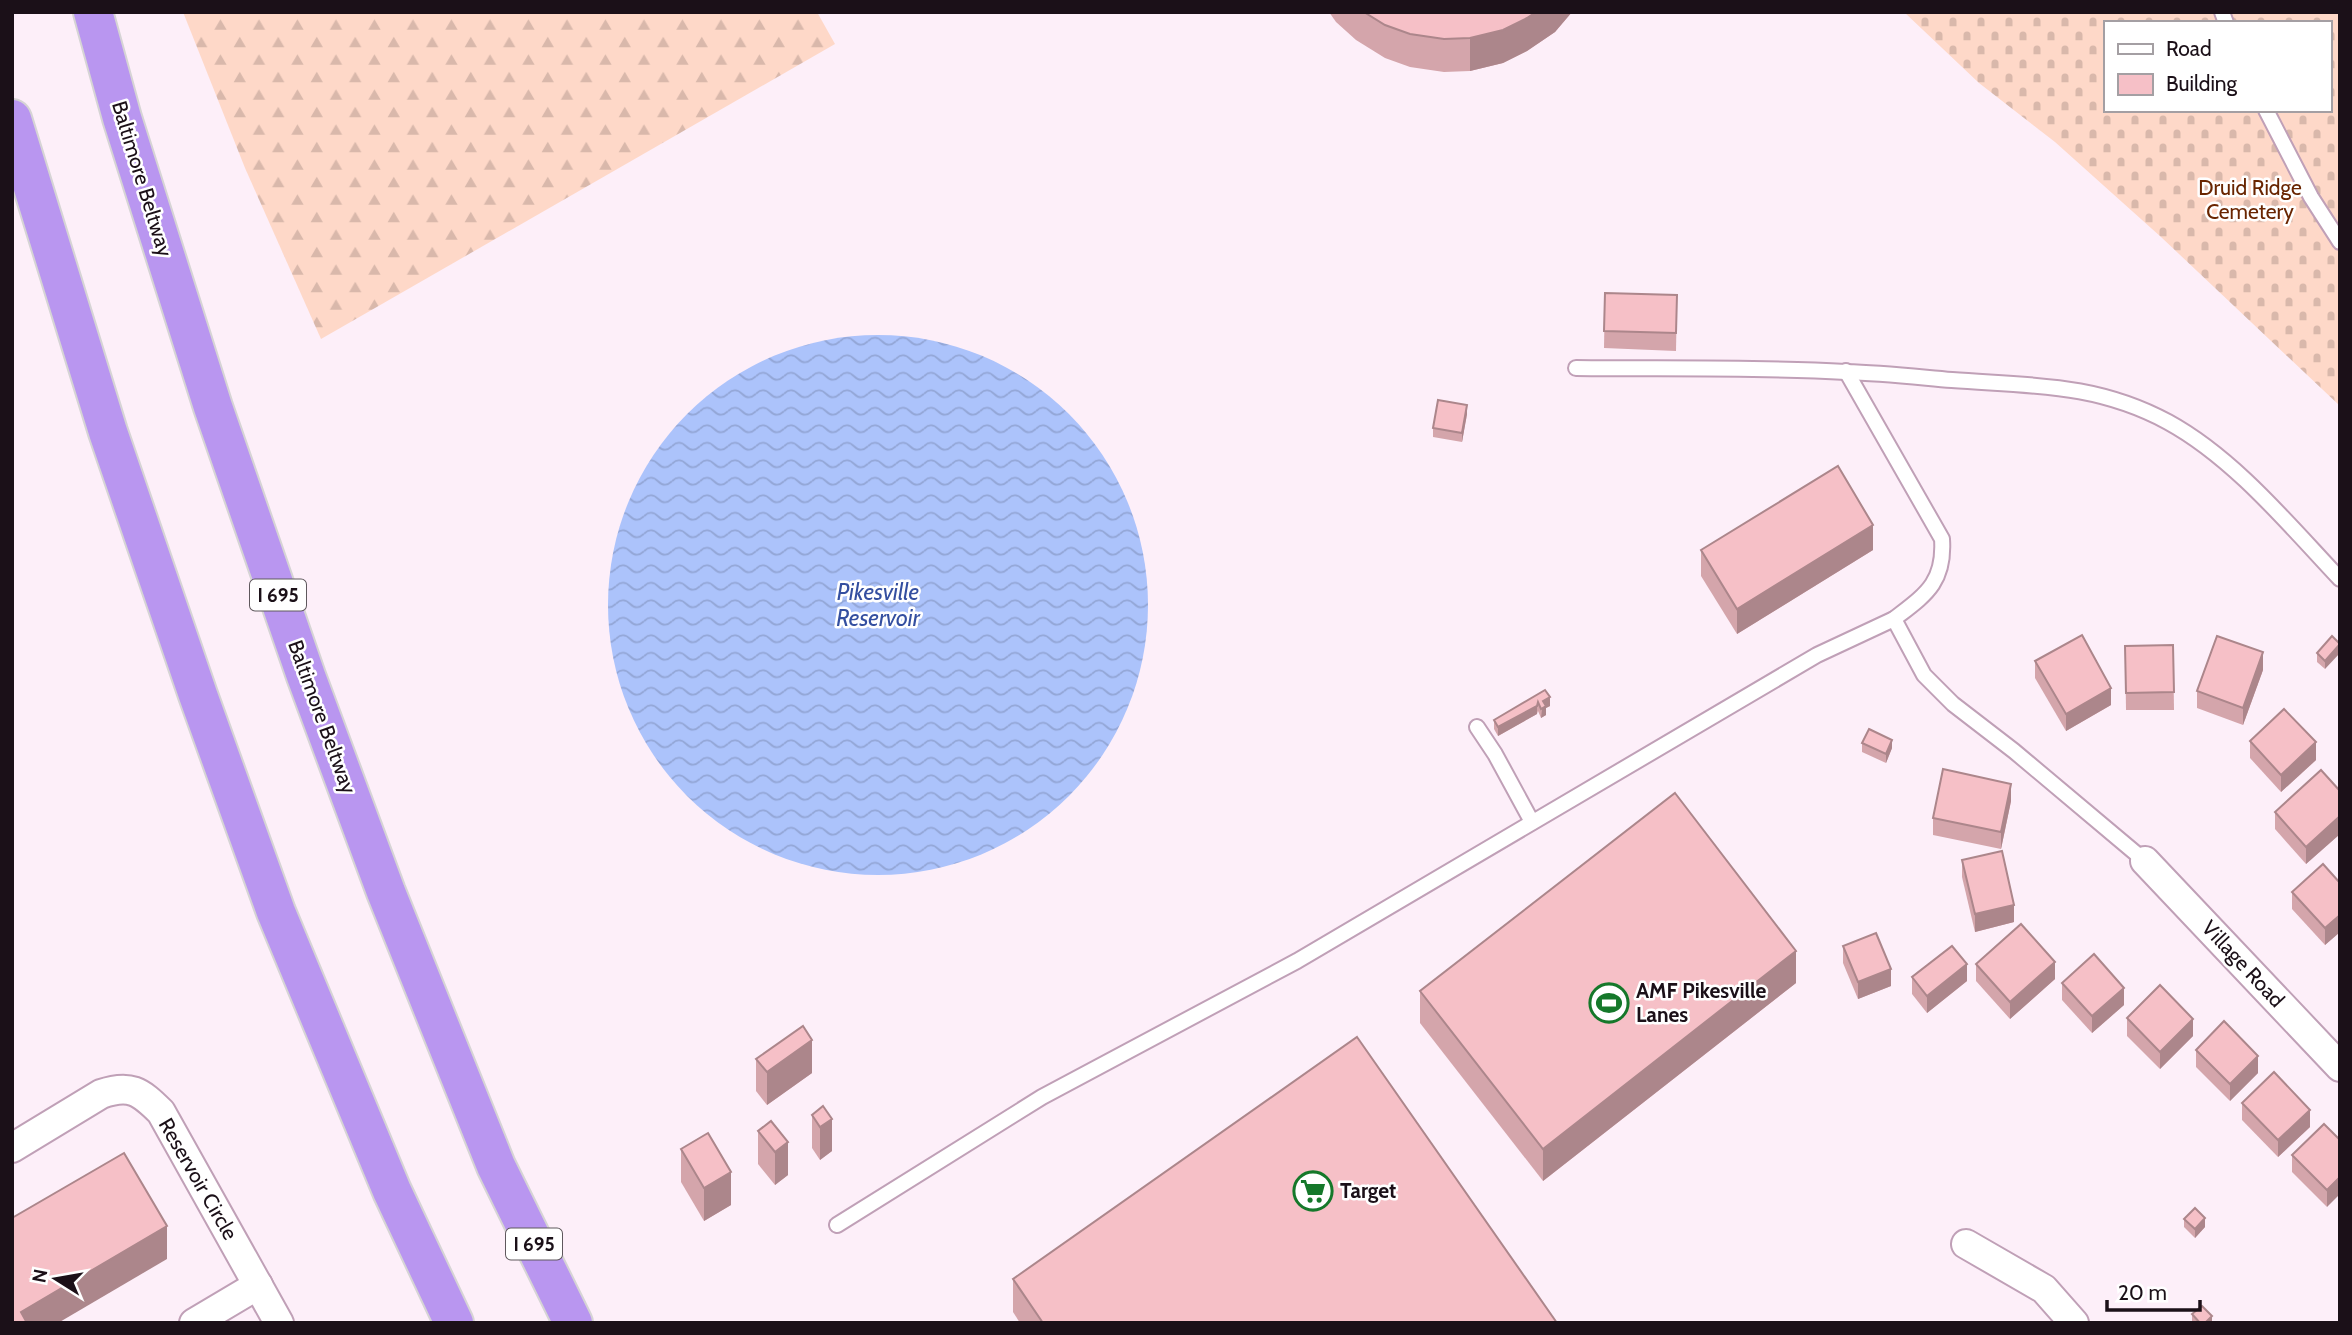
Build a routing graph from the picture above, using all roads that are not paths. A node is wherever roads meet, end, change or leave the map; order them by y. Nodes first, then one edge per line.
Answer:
1 (93, 12) edge
2 (2267, 112) edge
3 (12, 119) edge
4 (2340, 242) edge
5 (1576, 368) dead end
6 (1846, 372) junction
7 (2340, 579) edge
8 (1894, 620) junction
9 (1478, 727) dead end
10 (1532, 822) junction
11 (2145, 860) joint
12 (2340, 1068) edge
13 (12, 1148) edge
14 (496, 1166) junction
15 (392, 1191) junction
16 (837, 1225) dead end
17 (1966, 1244) dead end
18 (258, 1285) junction
19 (194, 1323) edge
20 (279, 1323) edge
21 (429, 1323) edge
22 (454, 1323) edge
23 (573, 1323) edge
24 (601, 1323) edge
25 (2074, 1323) edge

1 - 14 highway, Baltimore Beltway / I 695
2 - 4 lane
3 - 15 highway
5 - 6 lane
6 - 7 lane
6 - 8 lane
8 - 10 lane
8 - 11 lane
9 - 10 lane
10 - 16 lane
11 - 12 street, Village Road
13 - 18 street, Reservoir Circle
14 - 23 highway, Baltimore Beltway / I 695
14 - 24 highway
15 - 21 highway
15 - 22 highway
17 - 25 street
18 - 19 street
18 - 20 street, Reservoir Circle

